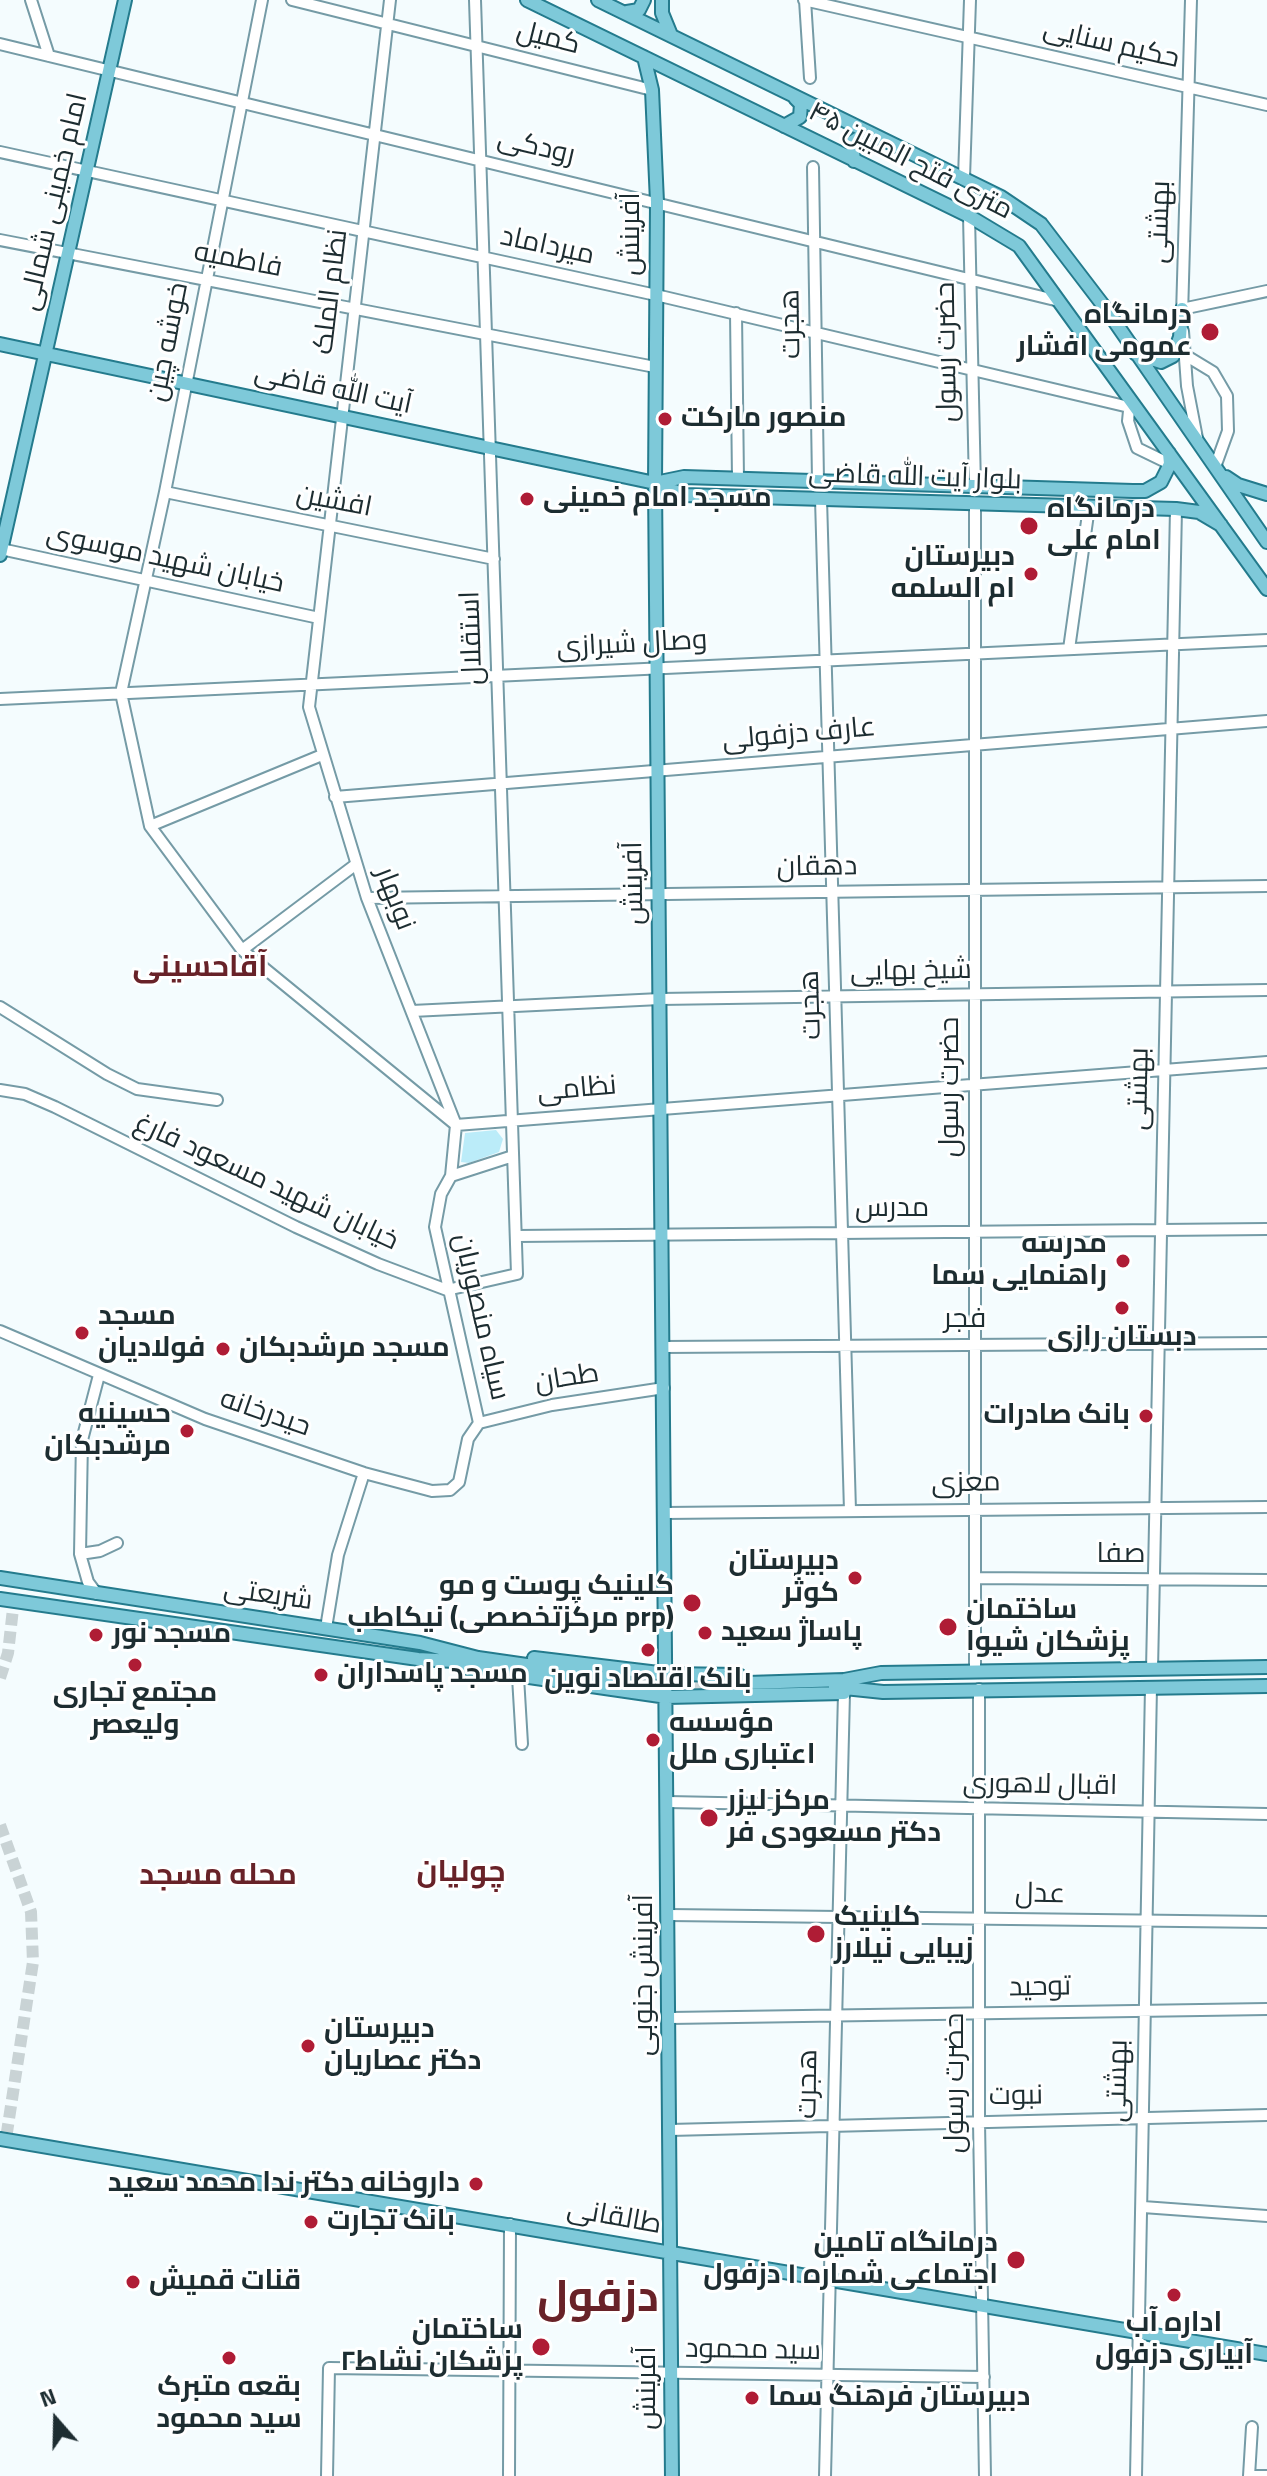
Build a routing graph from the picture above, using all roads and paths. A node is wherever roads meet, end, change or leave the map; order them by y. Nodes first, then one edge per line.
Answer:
1 (31, 0) edge
2 (125, 0) edge
3 (262, 0) edge
4 (292, 0) edge
5 (390, 0) edge
6 (475, 0) edge
7 (527, 0) edge
8 (598, 0) edge
9 (805, 0) edge
10 (970, 0) edge
11 (1191, 0) edge
12 (644, 1) edge
13 (662, 3) edge
14 (622, 11) junction
15 (387, 24) junction
16 (671, 35) junction
17 (969, 37) junction
18 (0, 44) edge
19 (478, 47) junction
20 (49, 56) junction
21 (644, 57) junction
22 (110, 71) junction
23 (672, 71) junction
24 (810, 78) dead end
25 (1188, 87) junction
26 (652, 90) junction
27 (792, 95) junction
28 (241, 102) junction
29 (1267, 105) edge
30 (784, 126) junction
31 (868, 132) junction
32 (374, 134) junction
33 (0, 152) edge
34 (482, 160) junction
35 (854, 161) junction
36 (813, 167) dead end
37 (85, 172) junction
38 (964, 178) junction
39 (220, 201) junction
40 (657, 202) junction
41 (969, 216) junction
42 (363, 232) junction
43 (0, 240) edge
44 (815, 240) junction
45 (67, 253) junction
46 (485, 258) junction
47 (971, 277) junction
48 (205, 279) junction
49 (1267, 291) edge
50 (656, 295) junction
51 (1061, 301) junction
52 (355, 307) junction
53 (1182, 309) junction
54 (736, 313) junction
55 (816, 332) junction
56 (487, 333) junction
57 (0, 344) edge
58 (45, 354) junction
59 (1136, 354) junction
60 (1185, 355) junction
61 (655, 367) junction
62 (972, 370) junction
63 (185, 384) junction
64 (1130, 403) junction
65 (342, 417) junction
66 (1199, 444) junction
67 (491, 448) junction
68 (1170, 458) junction
69 (1218, 471) junction
70 (738, 479) junction
71 (818, 480) junction
72 (655, 483) junction
73 (975, 487) junction
74 (165, 492) junction
75 (1267, 494) edge
76 (821, 499) junction
77 (975, 503) junction
78 (1089, 507) junction
79 (1176, 509) junction
80 (1221, 525) junction
81 (329, 526) junction
82 (1267, 542) edge
83 (1, 552) edge
84 (494, 559) junction
85 (145, 580) junction
86 (1267, 589) edge
87 (319, 618) junction
88 (1267, 640) edge
89 (1173, 644) junction
90 (1069, 649) junction
91 (975, 654) junction
92 (826, 660) junction
93 (657, 668) junction
94 (499, 676) junction
95 (311, 684) junction
96 (121, 693) junction
97 (0, 699) edge
98 (1267, 721) edge
99 (1171, 729) junction
100 (975, 745) junction
101 (322, 755) junction
102 (829, 756) junction
103 (658, 770) junction
104 (500, 783) junction
105 (335, 797) junction
106 (150, 826) junction
107 (355, 865) junction
108 (1267, 886) edge
109 (1168, 887) junction
110 (975, 890) junction
111 (833, 892) junction
112 (659, 894) junction
113 (504, 896) junction
114 (367, 898) junction
115 (242, 950) junction
116 (1267, 990) edge
117 (1166, 992) junction
118 (975, 995) junction
119 (836, 997) junction
120 (660, 999) junction
121 (507, 1008) junction
122 (412, 1011) junction
123 (2, 1012) edge
124 (1267, 1062) edge
125 (1164, 1067) junction
126 (975, 1082) junction
127 (0, 1090) edge
128 (838, 1093) junction
129 (217, 1100) dead end
130 (661, 1106) junction
131 (511, 1120) junction
132 (456, 1125) junction
133 (513, 1156) junction
134 (451, 1176) junction
135 (1267, 1229) edge
136 (1161, 1230) junction
137 (975, 1232) junction
138 (842, 1233) junction
139 (662, 1234) junction
140 (517, 1236) junction
141 (447, 1290) junction
142 (0, 1331) edge
143 (1267, 1343) edge
144 (975, 1344) junction
145 (1159, 1344) junction
146 (846, 1345) junction
147 (663, 1347) junction
148 (99, 1375) junction
149 (664, 1388) junction
150 (479, 1423) junction
151 (364, 1473) junction
152 (1155, 1507) junction
153 (1267, 1507) edge
154 (975, 1508) junction
155 (850, 1510) junction
156 (665, 1513) junction
157 (117, 1543) dead end
158 (80, 1554) junction
159 (975, 1578) junction
160 (1154, 1579) junction
161 (1267, 1580) edge
162 (0, 1581) edge
163 (98, 1595) junction
164 (0, 1597) edge
165 (326, 1628) junction
166 (418, 1659) junction
167 (1267, 1667) edge
168 (1152, 1669) junction
169 (975, 1671) junction
170 (667, 1674) junction
171 (518, 1677) junction
172 (625, 1682) junction
173 (714, 1686) junction
174 (1267, 1686) edge
175 (1151, 1687) junction
176 (979, 1689) junction
177 (883, 1692) junction
178 (844, 1693) junction
179 (667, 1697) junction
180 (522, 1744) dead end
181 (668, 1802) junction
182 (840, 1806) junction
183 (979, 1809) junction
184 (1149, 1812) junction
185 (1267, 1814) edge
186 (669, 1915) junction
187 (837, 1917) junction
188 (979, 1918) junction
189 (1146, 1920) junction
190 (1267, 1922) edge
191 (1267, 2009) edge
192 (1144, 2010) junction
193 (979, 2013) junction
194 (835, 2015) junction
195 (670, 2018) junction
196 (1267, 2115) edge
197 (1142, 2118) junction
198 (979, 2122) junction
199 (832, 2126) junction
200 (670, 2130) junction
201 (3, 2135) edge
202 (1143, 2207) junction
203 (1267, 2216) edge
204 (510, 2224) junction
205 (671, 2253) junction
206 (828, 2278) junction
207 (984, 2305) junction
208 (1139, 2334) junction
209 (1267, 2354) edge
210 (510, 2373) junction
211 (672, 2374) junction
212 (827, 2376) junction
213 (984, 2377) junction
214 (1252, 2427) dead end
215 (327, 2476) edge
216 (509, 2476) edge
217 (672, 2476) edge
218 (825, 2476) edge
219 (985, 2476) edge
220 (1136, 2476) edge
221 (1251, 2476) edge
222 (1267, 2476) edge

1 - 20 street
2 - 22 main road, امام خمینی شمالی
3 - 28 street, خوشه چین
4 - 15 street, کمیل
5 - 15 street, نظام الملک
6 - 19 street, استقلال
7 - 21 main road, ۴۵ متری فتح المبین
8 - 14 main road, ۴۵ متری فتح المبین
9 - 17 street, حکیم سنایی
9 - 24 street
10 - 17 street
11 - 25 street, بهشتی
12 - 13 main road
12 - 14 main road
13 - 16 main road
14 - 16 main road, ۴۵ متری فتح المبین
15 - 19 street, کمیل
15 - 32 street, نظام الملک
16 - 27 main road, ۴۵ متری فتح المبین
17 - 25 street, حکیم سنایی
17 - 38 street
18 - 20 street, رودکی
19 - 26 street, کمیل
19 - 34 street, استقلال
20 - 22 street, رودکی
21 - 23 main road, ۴۵ متری فتح المبین
21 - 26 main road, آفرینش
22 - 28 street, رودکی
22 - 37 main road, امام خمینی شمالی
23 - 26 main road
23 - 30 main road, ۴۵ متری فتح المبین
25 - 29 street, حکیم سنایی
25 - 53 street, بهشتی
26 - 40 main road, آفرینش
27 - 30 main road
27 - 31 main road, ۴۵ متری فتح المبین
28 - 32 street, رودکی
28 - 39 street, خوشه چین
30 - 35 main road, ۴۵ متری فتح المبین
31 - 35 main road
31 - 38 main road, ۴۵ متری فتح المبین
32 - 34 street, رودکی
32 - 42 street, نظام الملک
33 - 37 street, میرداماد
34 - 40 street, رودکی
34 - 46 street, استقلال
35 - 41 main road, ۴۵ متری فتح المبین
36 - 44 street, هجرت
37 - 39 street, میرداماد
37 - 45 main road, امام خمینی شمالی
38 - 59 main road, ۴۵ متری فتح المبین
39 - 42 street, میرداماد
39 - 48 street, خوشه چین
40 - 44 street, رودکی
40 - 50 main road, آفرینش
41 - 47 street, حضرت رسول
41 - 51 main road, ۴۵ متری فتح المبین
42 - 46 street, میرداماد
42 - 52 street, نظام الملک
43 - 45 street, فاطمیه
44 - 47 street, رودکی
44 - 55 street, هجرت
45 - 48 street, فاطمیه
45 - 58 main road, امام خمینی شمالی
46 - 50 street, میرداماد
46 - 56 street, استقلال
47 - 51 street, رودکی
47 - 62 street, حضرت رسول
48 - 52 street, فاطمیه
48 - 63 street, خوشه چین
49 - 53 street
50 - 54 street, میرداماد
50 - 61 main road, آفرینش
51 - 64 main road, ۴۵ متری فتح المبین
52 - 56 street, فاطمیه
52 - 65 street, نظام الملک
53 - 59 main road
53 - 60 street, بهشتی
54 - 55 street, میرداماد
54 - 70 street
55 - 62 street, میرداماد
55 - 71 street, هجرت
56 - 61 street, فاطمیه
56 - 67 street, استقلال
57 - 58 main road, آیت الله قاضی
58 - 63 main road, آیت الله قاضی
58 - 83 main road, امام خمینی شمالی
59 - 66 main road, ۴۵ متری فتح المبین
60 - 66 street, بهشتی
60 - 69 street
61 - 72 main road, آفرینش
62 - 64 street, میرداماد
62 - 73 street, حضرت رسول
63 - 65 main road, آیت الله قاضی
63 - 74 street, خوشه چین
64 - 68 main road, ۴۵ متری فتح المبین
64 - 68 street
65 - 67 main road, آیت الله قاضی
65 - 81 street, نظام الملک
66 - 69 main road, ۴۵ متری فتح المبین
67 - 72 main road, آیت الله قاضی
67 - 84 street, استقلال
68 - 73 main road, بلوار آیت الله قاضی
68 - 80 main road, ۴۵ متری فتح المبین
69 - 75 main road
69 - 82 main road, ۴۵ متری فتح المبین
70 - 71 main road, بلوار آیت الله قاضی
70 - 72 main road, بلوار آیت الله قاضی
71 - 73 main road, بلوار آیت الله قاضی
72 - 76 main road, بلوار آیت الله قاضی
72 - 93 main road, آفرینش
73 - 77 main road
74 - 81 street, افشین
74 - 85 street, خوشه چین
76 - 77 main road, بلوار آیت الله قاضی
76 - 92 street, هجرت
77 - 78 main road, بلوار آیت الله قاضی
77 - 91 street, حضرت رسول
78 - 79 main road, بلوار آیت الله قاضی
78 - 90 street
79 - 80 main road, بلوار آیت الله قاضی
79 - 89 street, بهشتی
80 - 86 main road, ۴۵ متری فتح المبین
81 - 84 street, افشین
81 - 87 street, نظام الملک
83 - 85 street, خیابان شهید موسوی
84 - 94 street, استقلال
85 - 87 street, خیابان شهید موسوی
85 - 96 street, خوشه چین
87 - 95 street, نظام الملک
88 - 89 street, وصال شیرازی
89 - 90 street, وصال شیرازی
89 - 99 street, بهشتی
90 - 91 street, وصال شیرازی
91 - 92 street, وصال شیرازی
91 - 100 street, حضرت رسول
92 - 93 street, وصال شیرازی
92 - 102 street, هجرت
93 - 94 street, وصال شیرازی
93 - 103 main road, آفرینش
94 - 95 street, وصال شیرازی
94 - 104 street, استقلال
95 - 96 street, وصال شیرازی
95 - 101 street, نوبهار
96 - 97 street, وصال شیرازی
96 - 106 street
98 - 99 street, عارف دزفولی
99 - 100 street, عارف دزفولی
99 - 109 street, بهشتی
100 - 102 street, عارف دزفولی
100 - 110 street, حضرت رسول
101 - 105 street, نوبهار
101 - 106 street
102 - 103 street, عارف دزفولی
102 - 111 street, هجرت
103 - 104 street, عارف دزفولی
103 - 112 main road, آفرینش
104 - 105 street, عارف دزفولی
104 - 113 street, استقلال
105 - 107 street, نوبهار
106 - 115 street
107 - 114 street, نوبهار
107 - 115 street
108 - 109 street, دهقان
109 - 110 street, دهقان
109 - 117 street, بهشتی
110 - 111 street, دهقان
110 - 118 street, حضرت رسول
111 - 112 street, دهقان
111 - 119 street, هجرت
112 - 113 street, دهقان
112 - 120 main road, آفرینش
113 - 114 street, دهقان
113 - 121 street, استقلال
114 - 122 street, نوبهار
115 - 132 street
116 - 117 street, شیخ بهایی
117 - 118 street, شیخ بهایی
117 - 125 street, بهشتی
118 - 119 street, شیخ بهایی
118 - 126 street, حضرت رسول
119 - 120 street, شیخ بهایی
119 - 128 street, هجرت
120 - 121 street, شیخ بهایی
120 - 130 main road, آفرینش
121 - 122 street, شیخ بهایی
121 - 131 street, استقلال
122 - 132 street, نوبهار
123 - 129 street
124 - 125 street, نظامی
125 - 126 street, نظامی
125 - 136 street, بهشتی
126 - 128 street, نظامی
126 - 137 street, حضرت رسول
127 - 141 street, خیابان شهید مسعود فارغ
128 - 130 street, نظامی
128 - 138 street, هجرت
130 - 131 street, نظامی
130 - 139 main road, آفرینش
131 - 132 street, نظامی
131 - 133 street, استقلال
132 - 134 street, سیاه منصوریان
133 - 134 street
133 - 140 street, استقلال
134 - 141 street, سیاه منصوریان
135 - 136 street, مدرس
136 - 137 street, مدرس
136 - 145 street, بهشتی
137 - 138 street, مدرس
137 - 144 street, حضرت رسول
138 - 139 street, مدرس
138 - 146 street, هجرت
139 - 140 street, مدرس
139 - 147 main road, آفرینش
140 - 141 street, استقلال
141 - 150 street, سیاه منصوریان
142 - 148 street, حیدرخانه
143 - 145 street, فجر
144 - 145 street, فجر
144 - 146 street, فجر
144 - 154 street, حضرت رسول
145 - 152 street, بهشتی
146 - 147 street, فجر
146 - 155 street, هجرت
147 - 149 main road, آفرینش
148 - 151 street, حیدرخانه
148 - 158 street
149 - 150 street, طحان
149 - 156 main road, آفرینش
150 - 151 street, حیدرخانه
151 - 165 street
152 - 153 street, معزی
152 - 154 street, معزی
152 - 160 street, بهشتی
154 - 155 street, معزی
154 - 159 street, حضرت رسول
155 - 156 street, معزی
156 - 170 main road, آفرینش
157 - 158 street
158 - 163 street
159 - 160 street, صفا
159 - 169 street, حضرت رسول
160 - 161 street, صفا
160 - 168 street, بهشتی
162 - 163 main road, شریعتی
163 - 165 main road, شریعتی
164 - 166 main road, شریعتی
165 - 172 main road, شریعتی
166 - 171 main road
166 - 172 main road, شریعتی
167 - 168 main road
168 - 169 main road
169 - 173 main road
170 - 172 main road
170 - 173 main road
170 - 179 main road, آفرینش
171 - 172 main road
171 - 180 street
172 - 179 main road
173 - 177 main road
173 - 178 main road
173 - 179 main road
174 - 175 main road
175 - 176 main road
175 - 184 street, بهشتی
176 - 177 main road
176 - 183 street, حضرت رسول
177 - 178 main road
178 - 182 street, هجرت
179 - 181 main road, آفرینش جنوبی
181 - 182 street, اقبال لاهوری
181 - 186 main road, آفرینش جنوبی
182 - 183 street, اقبال لاهوری
182 - 187 street, هجرت
183 - 184 street, اقبال لاهوری
183 - 188 street, حضرت رسول
184 - 185 street, اقبال لاهوری
184 - 189 street, بهشتی
186 - 187 street, عدل
186 - 195 main road, آفرینش جنوبی
187 - 188 street, عدل
187 - 194 street, هجرت
188 - 189 street, عدل
188 - 193 street, حضرت رسول
189 - 190 street, عدل
189 - 192 street, بهشتی
191 - 192 street, توحید
192 - 193 street, توحید
192 - 197 street, بهشتی
193 - 194 street, توحید
193 - 198 street, حضرت رسول
194 - 195 street, توحید
194 - 199 street, هجرت
195 - 200 main road, آفرینش جنوبی
196 - 197 street, نبوت
197 - 198 street, نبوت
197 - 202 street, بهشتی
198 - 199 street, نبوت
198 - 207 street, حضرت رسول
199 - 200 street, نبوت
199 - 206 street, هجرت
200 - 205 main road, آفرینش جنوبی
201 - 204 main road, طالقانی
202 - 203 street
202 - 208 street, بهشتی
204 - 205 main road, طالقانی
204 - 210 street
205 - 206 main road, طالقانی
205 - 211 main road, آفرینش
206 - 207 main road, طالقانی
206 - 212 street, هجرت
207 - 208 main road, طالقانی
207 - 213 street, حضرت رسول
208 - 209 main road, طالقانی
208 - 220 street, بهشتی
210 - 211 street, سید محمود
210 - 215 street, سید محمود
210 - 216 street
211 - 212 street, سید محمود
211 - 217 main road, آفرینش
212 - 213 street, سید محمود
212 - 218 street, هجرت
213 - 219 street, حضرت رسول
214 - 221 street
221 - 222 street

